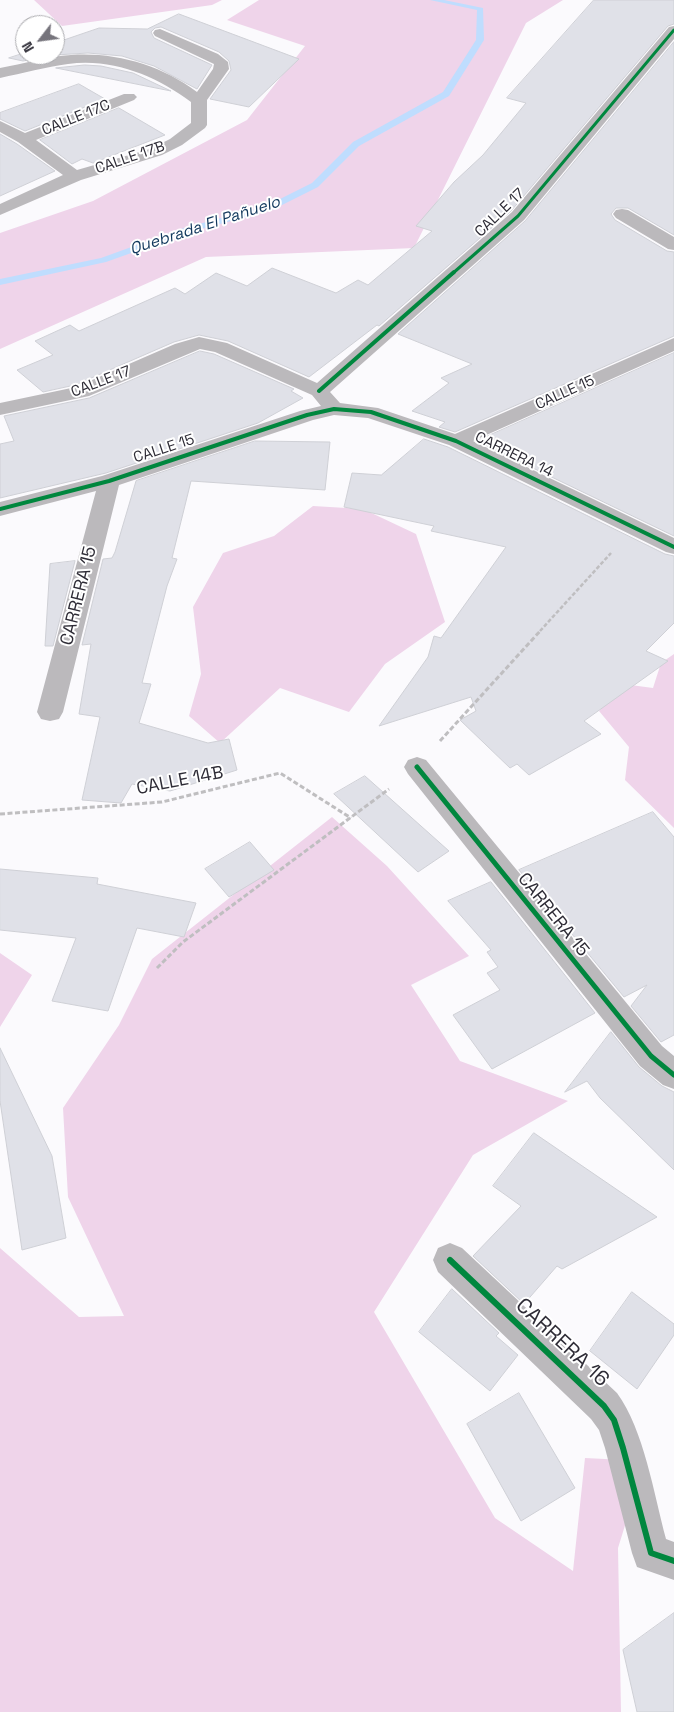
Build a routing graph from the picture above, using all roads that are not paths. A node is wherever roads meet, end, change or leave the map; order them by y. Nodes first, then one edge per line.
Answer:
1 (674, 30) edge
2 (160, 33) dead end
3 (668, 48) edge
4 (0, 73) edge
5 (129, 97) dead end
6 (200, 100) junction
7 (0, 126) edge
8 (24, 139) junction
9 (75, 176) junction
10 (0, 210) edge
11 (622, 214) dead end
12 (674, 245) edge
13 (674, 344) edge
14 (320, 391) junction
15 (0, 409) edge
16 (334, 409) junction
17 (456, 441) junction
18 (108, 481) junction
19 (0, 510) edge
20 (674, 548) edge
21 (50, 712) dead end
22 (417, 767) dead end
23 (674, 1075) edge
24 (450, 1260) dead end
25 (663, 1557) edge

1 - 3 street, CALLE 17
2 - 6 street
3 - 14 street, CALLE 17
4 - 6 street
5 - 8 street, CALLE 17C
6 - 9 street, CALLE 17B
7 - 8 street
8 - 9 street
9 - 10 street, CALLE 17B
11 - 12 street
13 - 17 street, CALLE 15
14 - 15 street, CALLE 17
14 - 16 street
16 - 17 street, CARRERA 14
16 - 18 street, CALLE 15
17 - 20 street, CARRERA 14
18 - 19 street, CALLE 15
18 - 21 street, CARRERA 15
22 - 23 street, CARRERA 15
24 - 25 street, CARRERA 16

